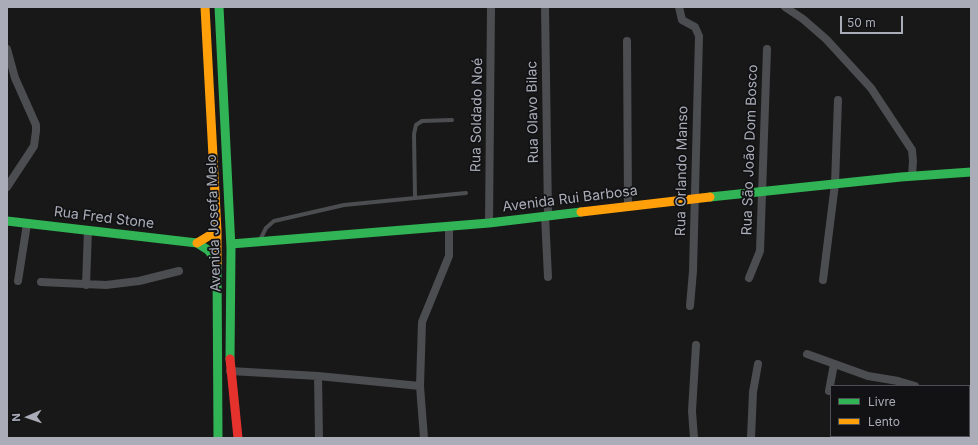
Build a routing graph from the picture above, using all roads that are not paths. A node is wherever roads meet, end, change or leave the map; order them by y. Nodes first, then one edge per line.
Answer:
1 (205, 7) edge
2 (219, 7) edge
3 (491, 7) edge
4 (545, 7) edge
5 (679, 7) edge
6 (785, 7) edge
7 (627, 41) dead end
8 (7, 49) edge
9 (766, 50) dead end
10 (838, 100) dead end
11 (452, 120) dead end
12 (971, 172) edge
13 (912, 176) junction
14 (835, 184) junction
15 (7, 187) edge
16 (761, 192) junction
17 (466, 193) dead end
18 (415, 197) junction
19 (694, 199) junction
20 (628, 206) junction
21 (546, 216) junction
22 (7, 221) edge
23 (489, 222) junction
24 (27, 224) junction
25 (449, 226) junction
26 (88, 230) junction
27 (217, 231) junction
28 (259, 242) junction
29 (197, 243) junction
30 (231, 244) junction
31 (217, 260) junction
32 (179, 271) dead end
33 (548, 277) dead end
34 (749, 278) dead end
35 (822, 280) dead end
36 (18, 281) dead end
37 (41, 282) dead end
38 (86, 285) junction
39 (690, 306) dead end
40 (696, 345) dead end
41 (807, 354) dead end
42 (758, 364) dead end
43 (834, 364) junction
44 (230, 370) junction
45 (318, 376) junction
46 (912, 385) edge
47 (420, 386) junction
48 (829, 390) dead end
49 (218, 438) edge
50 (238, 438) edge
51 (319, 438) edge
52 (424, 438) edge
53 (694, 438) edge
54 (751, 438) edge

1 - 27 street, Avenida Josefa Melo
2 - 30 street, Avenida Josefa Melo
3 - 23 street, Rua Soldado Noé
4 - 21 street, Rua Olavo Bilac
5 - 19 street, Rua Orlando Manso
6 - 13 street
7 - 20 street
8 - 15 street
9 - 16 street, Rua São João Dom Bosco
10 - 14 street
11 - 18 lane
12 - 13 street, Avenida Rui Barbosa
13 - 14 street, Avenida Rui Barbosa
14 - 16 street, Avenida Rui Barbosa
14 - 35 street
16 - 19 street, Avenida Rui Barbosa
16 - 34 street, Rua São João Dom Bosco
17 - 18 lane
18 - 28 lane
19 - 20 street, Avenida Rui Barbosa
19 - 39 street, Rua Orlando Manso
20 - 21 street, Avenida Rui Barbosa
21 - 23 street, Avenida Rui Barbosa
21 - 33 street, Rua Olavo Bilac
22 - 24 street, Rua Fred Stone
23 - 25 street, Avenida Rui Barbosa
24 - 26 street, Rua Fred Stone
24 - 36 street
25 - 28 street, Avenida Rui Barbosa
25 - 47 street
26 - 29 street, Rua Fred Stone
26 - 38 street
27 - 29 street
27 - 31 street, Avenida Josefa Melo
28 - 30 street, Avenida Rui Barbosa
29 - 31 street
30 - 44 street, Avenida Josefa Melo
31 - 49 street, Avenida Josefa Melo
32 - 38 street
37 - 38 street
40 - 53 street
41 - 43 street
42 - 54 street
43 - 46 street
43 - 48 street
44 - 45 street
44 - 50 street, Avenida Josefa Melo
45 - 47 street
45 - 51 street
47 - 52 street

